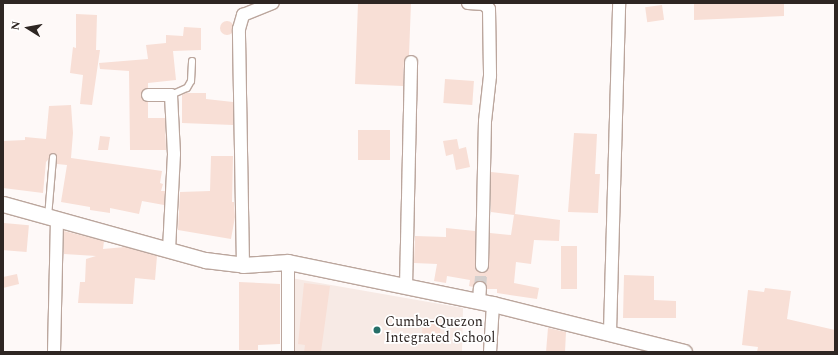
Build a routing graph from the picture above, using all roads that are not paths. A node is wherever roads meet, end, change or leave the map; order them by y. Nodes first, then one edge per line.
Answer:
1 (272, 3) edge
2 (468, 3) edge
3 (619, 3) edge
4 (192, 61) dead end
5 (411, 62) dead end
6 (171, 94) junction
7 (148, 95) dead end
8 (52, 157) dead end
9 (3, 204) edge
10 (52, 218) junction
11 (169, 251) junction
12 (288, 262) junction
13 (243, 265) junction
14 (482, 266) tunnel mouth
15 (406, 286) junction
16 (484, 298) junction
17 (610, 332) junction
18 (54, 352) edge
19 (288, 352) edge
20 (490, 352) edge
21 (684, 352) edge

1 - 13 street
2 - 14 street
3 - 17 street
4 - 6 lane
5 - 15 street
6 - 7 street
6 - 11 street
8 - 10 lane
9 - 10 street
10 - 11 street
10 - 18 street
11 - 13 street
12 - 13 street
12 - 15 street
12 - 19 street
15 - 16 street
16 - 17 street
16 - 20 street
17 - 21 street

